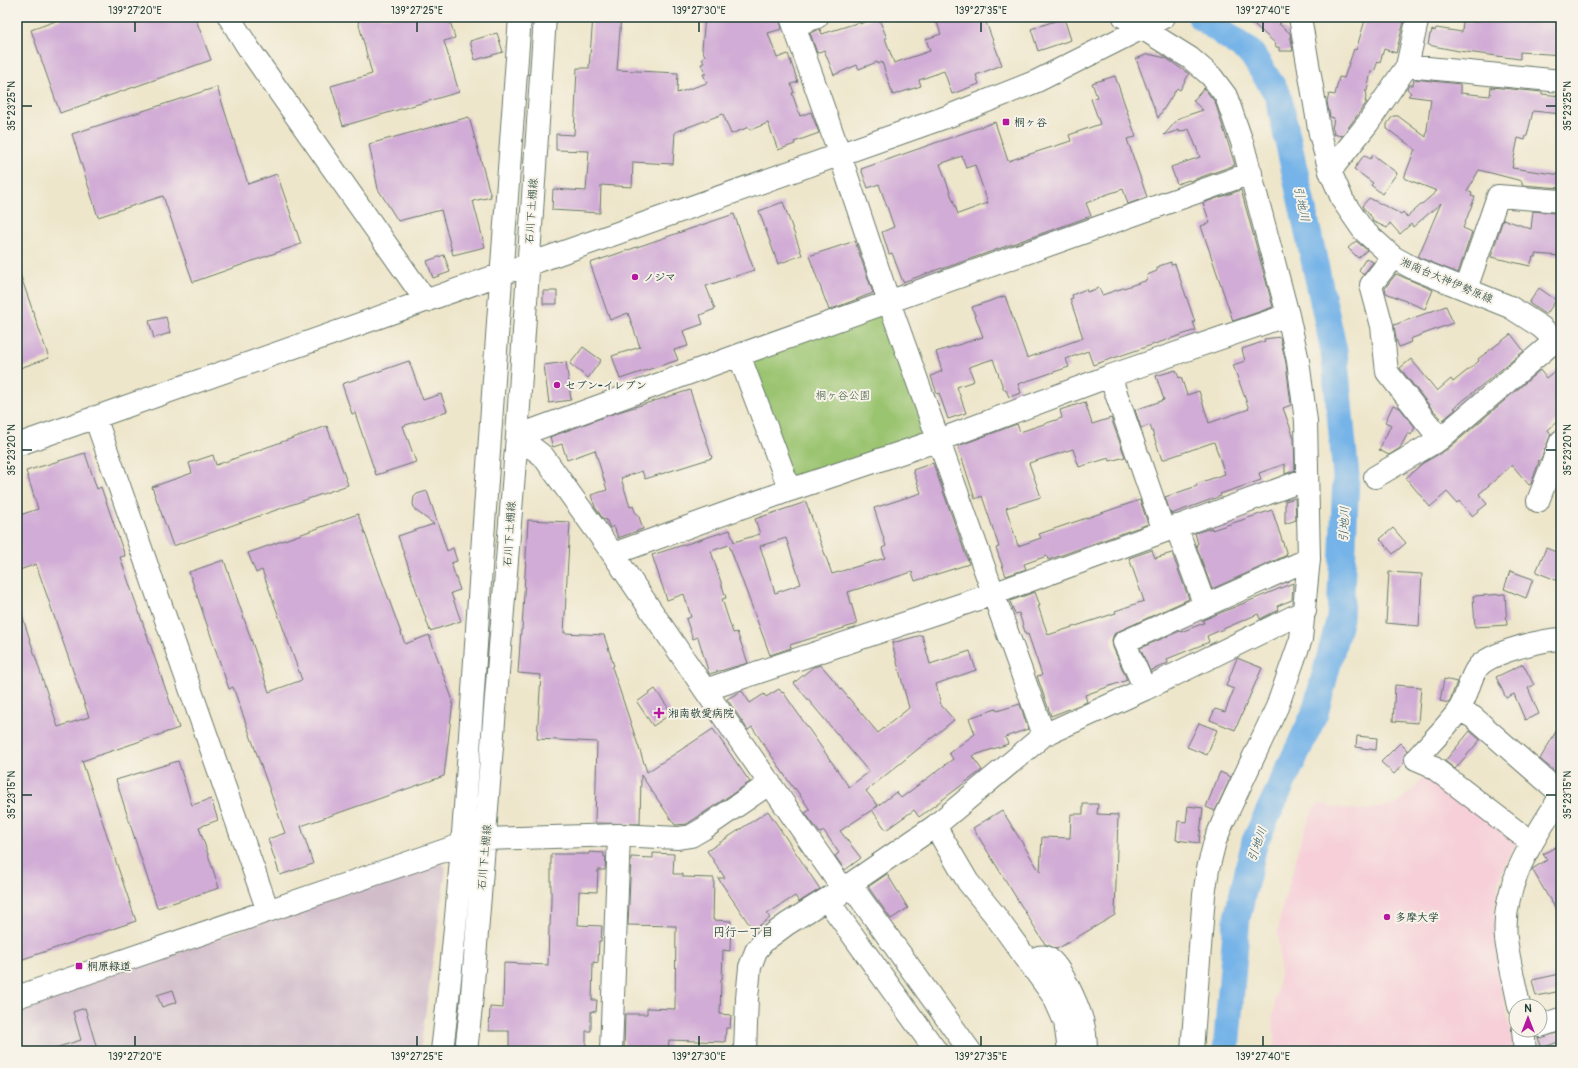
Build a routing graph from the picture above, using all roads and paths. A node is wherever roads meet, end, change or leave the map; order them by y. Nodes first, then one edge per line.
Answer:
1 (229, 17) edge
2 (520, 17) edge
3 (545, 17) edge
4 (817, 17) edge
5 (1124, 17) edge
6 (1164, 17) edge
7 (1300, 17) edge
8 (1418, 17) edge
9 (792, 21) edge
10 (1142, 28) junction
11 (1407, 66) junction
12 (1561, 81) edge
13 (840, 155) junction
14 (1330, 171) junction
15 (1251, 173) junction
16 (1561, 201) edge
17 (1393, 257) junction
18 (527, 266) junction
19 (501, 275) junction
20 (1466, 289) junction
21 (426, 301) junction
22 (889, 302) junction
23 (1288, 315) junction
24 (1559, 342) edge
25 (739, 355) junction
26 (1110, 376) junction
27 (95, 417) junction
28 (516, 436) junction
29 (1440, 439) junction
30 (939, 440) junction
31 (1561, 441) edge
32 (17, 445) edge
33 (1375, 477) dead end
34 (1307, 479) junction
35 (790, 490) junction
36 (1538, 501) dead end
37 (1170, 528) junction
38 (613, 554) junction
39 (1309, 559) junction
40 (993, 594) junction
41 (1205, 606) junction
42 (1305, 611) junction
43 (1561, 639) edge
44 (705, 690) junction
45 (1144, 690) junction
46 (1460, 710) junction
47 (1044, 735) junction
48 (770, 783) junction
49 (1561, 795) edge
50 (935, 826) junction
51 (619, 835) junction
52 (485, 839) junction
53 (1532, 843) junction
54 (463, 844) junction
55 (843, 889) junction
56 (268, 911) junction
57 (1029, 963) junction
58 (17, 997) edge
59 (1517, 998) edge
60 (1561, 1019) edge
61 (1548, 1025) edge
62 (442, 1051) edge
63 (466, 1051) edge
64 (611, 1051) edge
65 (745, 1051) edge
66 (936, 1051) edge
67 (970, 1051) edge
68 (1069, 1051) edge
69 (1086, 1051) edge
70 (1192, 1051) edge

1 - 21 street
2 - 19 street, 石川下土棚線
3 - 18 street, 石川下土棚線
4 - 9 street
5 - 10 street
6 - 10 street
7 - 14 street, 湘南台大神伊勢原線
8 - 11 street
9 - 13 street
10 - 13 street
10 - 15 street
11 - 12 street
11 - 14 street
13 - 18 street
13 - 22 street
14 - 17 street, 湘南台大神伊勢原線
15 - 22 street
15 - 23 street
16 - 20 street
17 - 20 street, 湘南台大神伊勢原線
17 - 29 street
18 - 19 street
18 - 28 street, 石川下土棚線
19 - 21 street
19 - 54 street, 石川下土棚線
20 - 24 street, 湘南台大神伊勢原線
21 - 27 street
22 - 25 street
22 - 30 street
23 - 26 street
23 - 34 street
24 - 29 street
25 - 28 street
25 - 35 street
26 - 30 street
26 - 37 street
27 - 32 street
27 - 56 street
28 - 38 street
28 - 52 street, 石川下土棚線
29 - 33 street
30 - 35 street
30 - 40 street
31 - 36 street
34 - 37 street
34 - 39 street
35 - 38 street
37 - 40 street
37 - 41 street
38 - 44 street
39 - 41 street
39 - 42 street
40 - 44 street
40 - 47 street
41 - 45 street
42 - 45 street
42 - 70 street
43 - 46 street
44 - 48 street
45 - 47 street
46 - 49 street
46 - 53 street
47 - 50 street
48 - 51 street
48 - 55 street
49 - 53 street
50 - 55 street
50 - 57 street
51 - 52 street
51 - 64 street
52 - 63 street, 石川下土棚線
53 - 59 street
54 - 56 street
54 - 62 street, 石川下土棚線
55 - 65 street
55 - 66 street
55 - 67 street
56 - 58 street
57 - 68 street
57 - 69 street
60 - 61 street

